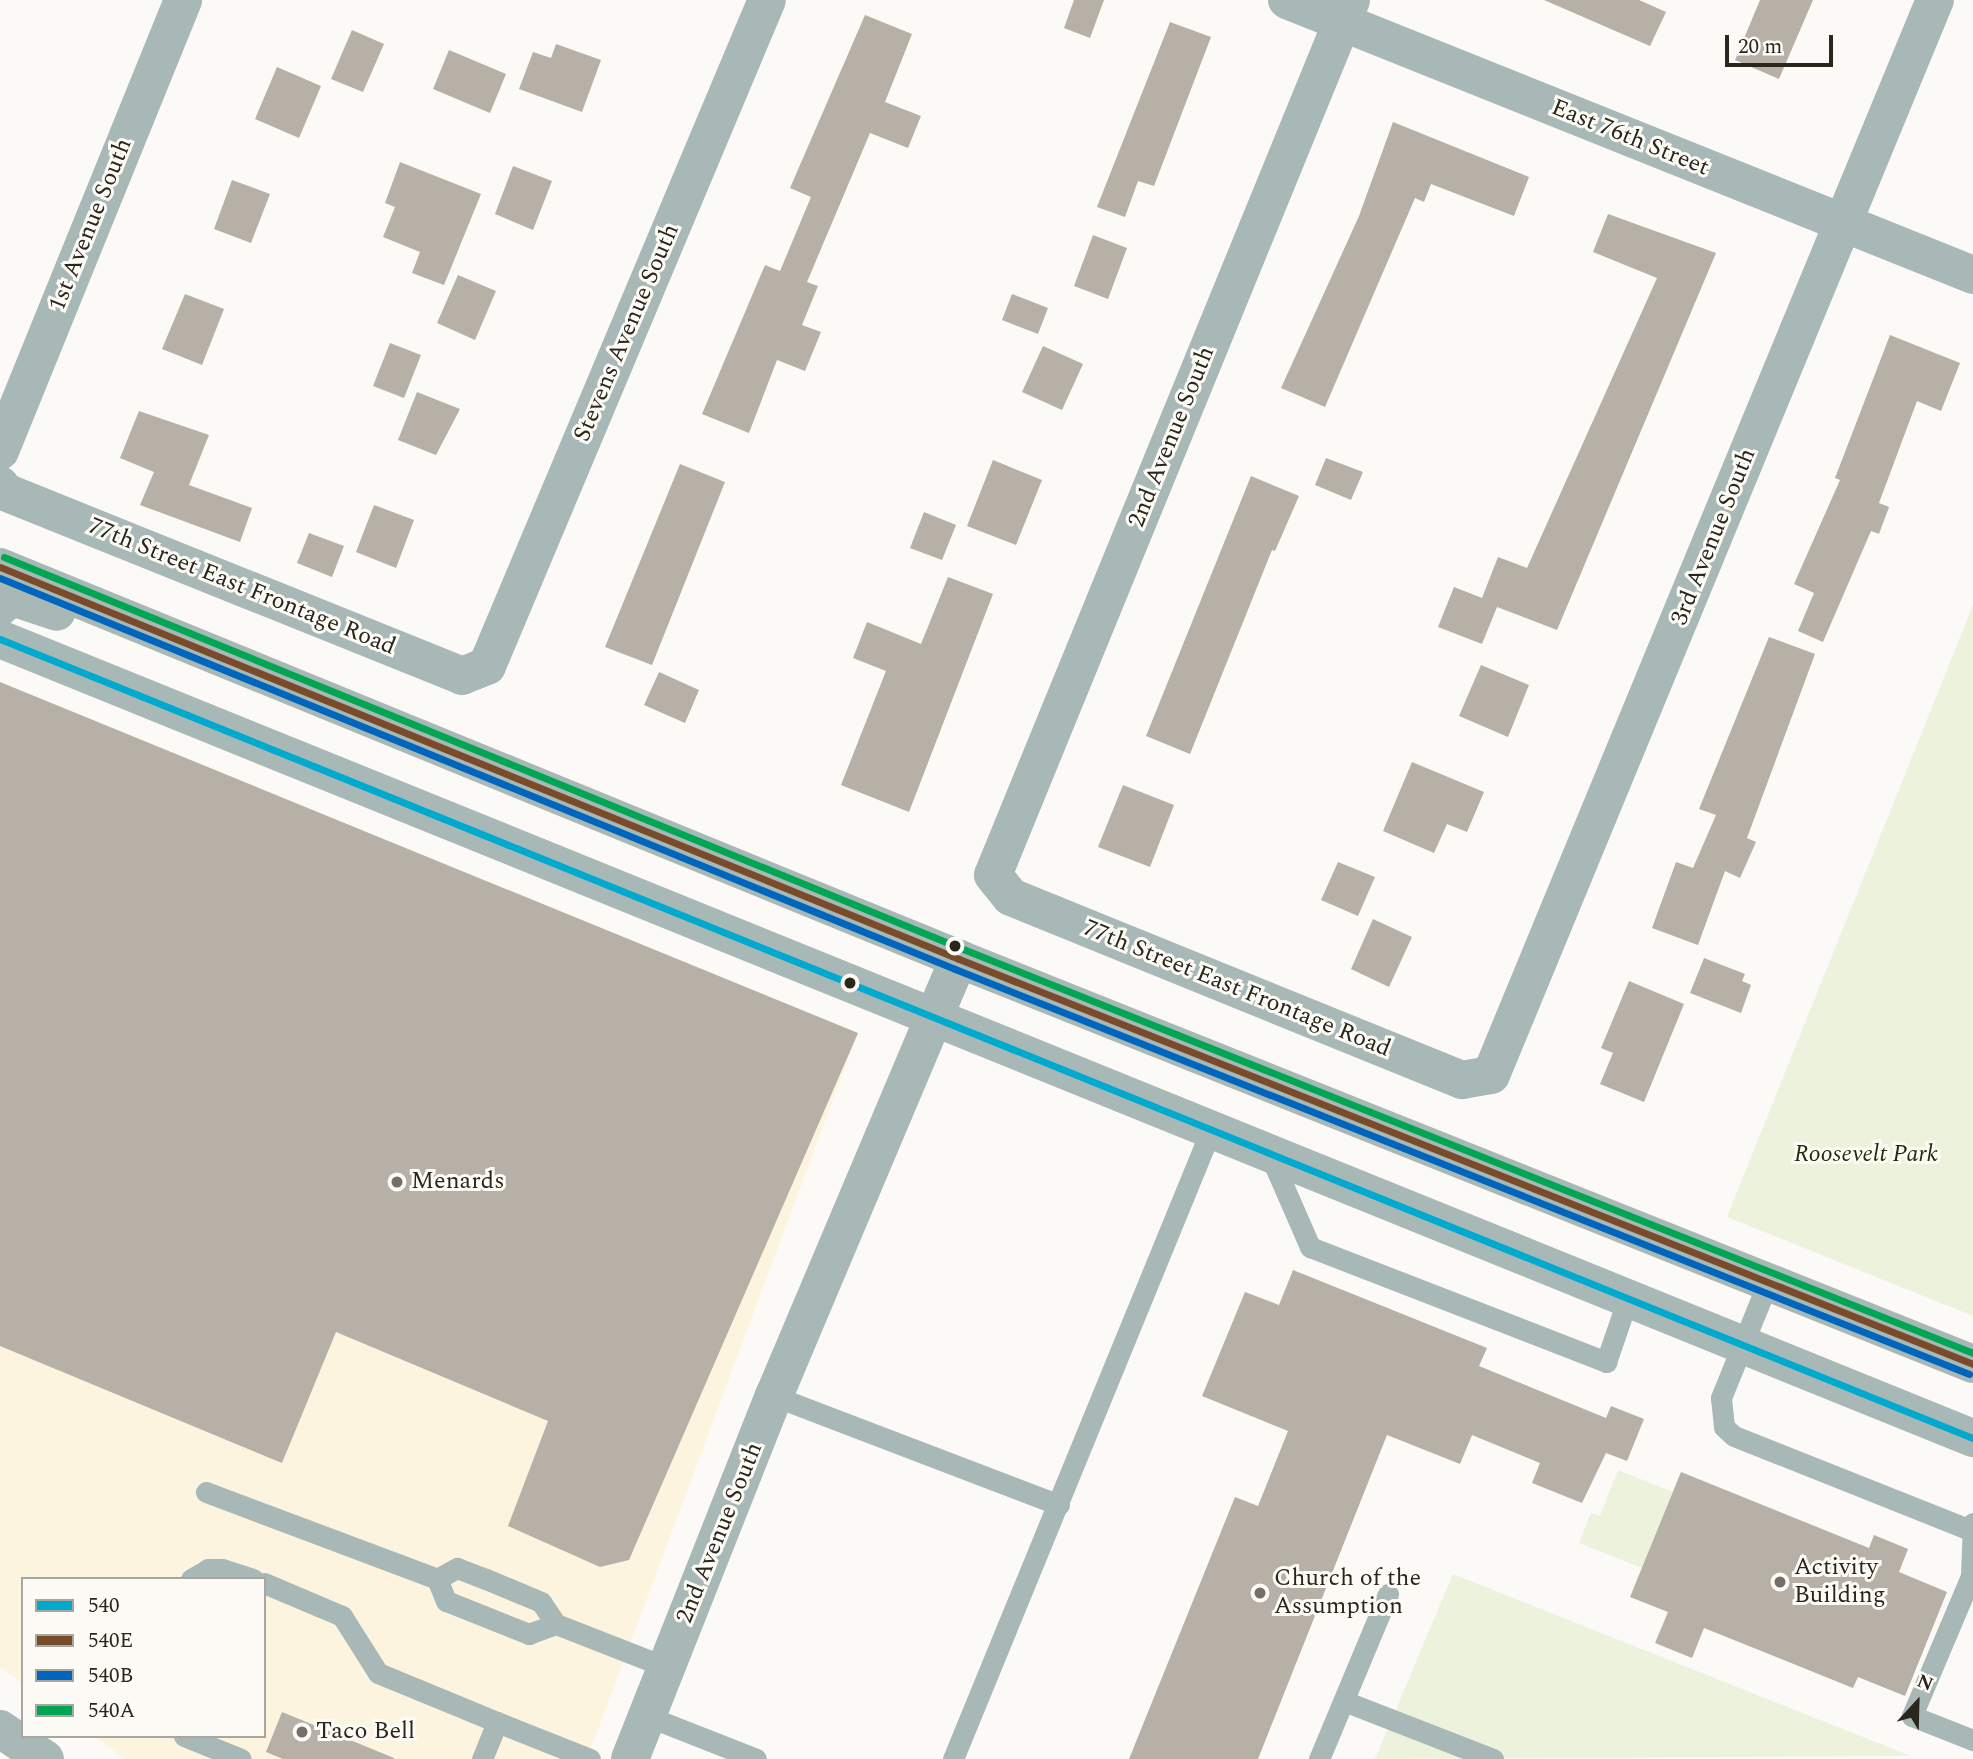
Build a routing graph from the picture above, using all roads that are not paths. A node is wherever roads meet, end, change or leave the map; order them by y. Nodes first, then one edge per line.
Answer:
1 (183, 0) edge
2 (767, 0) edge
3 (1287, 0) edge
4 (1935, 0) edge
5 (1346, 11) edge
6 (1843, 225) junction
7 (1973, 275) edge
8 (0, 451) edge
9 (0, 485) edge
10 (0, 567) edge
11 (0, 607) edge
12 (0, 639) edge
13 (487, 666) joint
14 (408, 734) junction
15 (993, 875) joint
16 (959, 959) junction
17 (935, 1018) junction
18 (1491, 1074) joint
19 (1211, 1130) junction
20 (1269, 1153) junction
21 (1768, 1282) junction
22 (1628, 1298) junction
23 (1742, 1344) junction
24 (1973, 1364) edge
25 (774, 1396) junction
26 (1973, 1437) edge
27 (206, 1492) dead end
28 (1059, 1505) junction
29 (1972, 1526) edge
30 (1972, 1556) edge
31 (194, 1577) edge
32 (247, 1577) edge
33 (436, 1579) junction
34 (266, 1584) edge
35 (1388, 1594) dead end
36 (556, 1624) junction
37 (666, 1667) junction
38 (1344, 1701) junction
39 (647, 1716) junction
40 (497, 1722) junction
41 (0, 1729) edge
42 (189, 1738) edge
43 (1973, 1740) edge
44 (45, 1759) edge
45 (241, 1759) edge
46 (482, 1759) edge
47 (590, 1759) edge
48 (630, 1759) edge
49 (756, 1759) edge
50 (953, 1759) edge
51 (1319, 1759) edge
52 (1493, 1759) edge

1 - 8 street, 1st Avenue South
2 - 13 street, Stevens Avenue South
3 - 5 street, East 76th Street
4 - 6 street, 3rd Avenue South
5 - 6 street, East 76th Street
5 - 15 street, 2nd Avenue South
6 - 7 street, East 76th Street
6 - 18 street, 3rd Avenue South
9 - 13 street, 77th Street East Frontage Road
10 - 14 street
11 - 14 street
12 - 17 street
14 - 16 street
15 - 18 street, 77th Street East Frontage Road
16 - 17 street, 2nd Avenue South
16 - 21 street
17 - 19 street
17 - 25 street, 2nd Avenue South
19 - 20 street
19 - 28 lane
20 - 22 street
20 - 22 lane
21 - 23 lane
21 - 24 street
22 - 23 street
23 - 26 street
23 - 29 lane
25 - 28 lane
25 - 37 street, 2nd Avenue South
27 - 33 lane
28 - 50 lane
29 - 30 lane
30 - 43 lane
31 - 32 lane
33 - 36 lane
33 - 36 lane
34 - 40 lane
35 - 38 lane
36 - 37 lane
37 - 39 street, 2nd Avenue South
38 - 51 lane
38 - 52 lane
39 - 48 street, 2nd Avenue South
39 - 49 lane
40 - 46 lane
40 - 47 lane
41 - 44 street
42 - 45 lane

